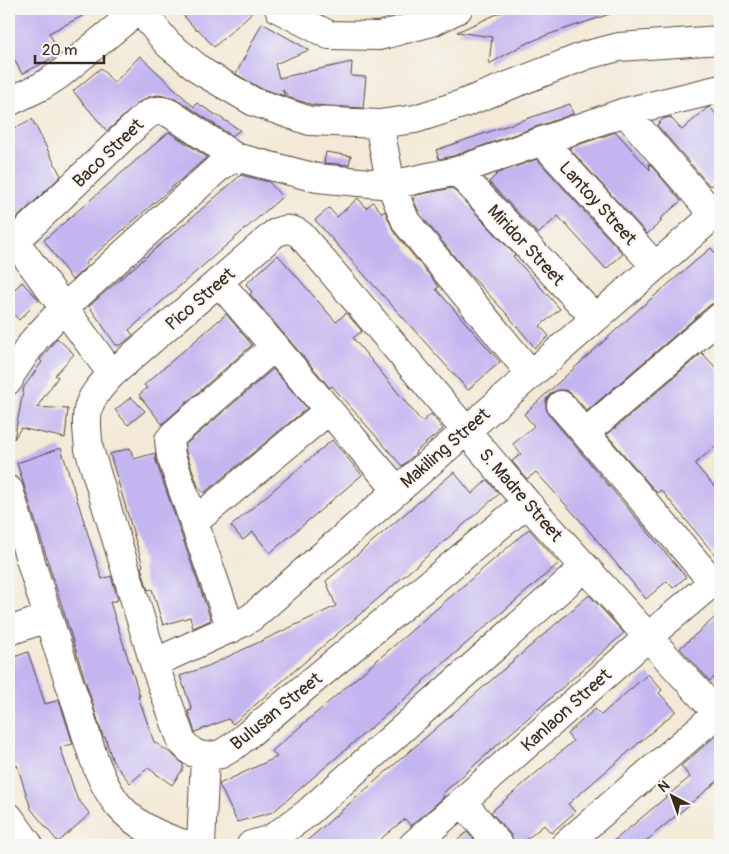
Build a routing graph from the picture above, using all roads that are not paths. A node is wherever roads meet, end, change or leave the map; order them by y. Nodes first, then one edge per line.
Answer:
1 (139, 9) edge
2 (280, 9) edge
3 (458, 9) edge
4 (720, 40) edge
5 (717, 95) edge
6 (9, 102) edge
7 (625, 112) junction
8 (379, 124) junction
9 (542, 141) junction
10 (235, 157) junction
11 (457, 171) junction
12 (392, 185) junction
13 (717, 212) edge
14 (290, 229) joint
15 (12, 237) edge
16 (655, 266) junction
17 (219, 282) junction
18 (64, 308) junction
19 (720, 317) edge
20 (595, 318) junction
21 (274, 346) junction
22 (530, 373) junction
23 (112, 374) junction
24 (9, 380) edge
25 (561, 405) dead end
26 (329, 410) junction
27 (465, 430) junction
28 (585, 433) junction
29 (9, 490) edge
30 (396, 490) junction
31 (527, 503) junction
32 (194, 522) junction
33 (585, 567) junction
34 (716, 579) edge
35 (47, 618) junction
36 (231, 628) junction
37 (9, 631) edge
38 (648, 637) junction
39 (154, 663) junction
40 (719, 712) edge
41 (206, 757) junction
42 (462, 802) junction
43 (9, 816) edge
44 (29, 845) edge
45 (188, 845) edge
46 (201, 845) edge
47 (251, 845) edge
48 (413, 845) edge
49 (499, 845) edge
50 (565, 845) edge

1 - 6 street
1 - 8 street
2 - 3 street
4 - 8 street
5 - 7 street
7 - 9 street
7 - 13 street
8 - 12 street
9 - 11 street
9 - 16 street, Lantoy Street
10 - 12 street
10 - 15 street, Baco Street
10 - 18 street
11 - 12 street
11 - 20 street, Miridor Street
12 - 22 street
13 - 16 street, Makiling Street
14 - 17 street, Pico Street
14 - 27 street, S. Madre Street
15 - 18 street
16 - 20 street, Makiling Street
17 - 21 street
17 - 23 street, Pico Street
18 - 23 street
18 - 24 street
19 - 28 street
20 - 22 street, Makiling Street
21 - 26 street
21 - 32 street
22 - 27 street, Makiling Street
23 - 39 street
25 - 28 street
26 - 30 street
26 - 32 street
27 - 30 street, Makiling Street
27 - 31 street, S. Madre Street
28 - 34 street
29 - 35 street
30 - 36 street, Makiling Street
31 - 33 street, S. Madre Street
31 - 41 street, Bulusan Street
32 - 36 street
33 - 38 street, S. Madre Street
33 - 47 street
34 - 38 street, Kanlaon Street
35 - 37 street
35 - 45 street
36 - 39 street, Makiling Street
38 - 40 street, S. Madre Street
38 - 42 street, Kanlaon Street
39 - 41 street
40 - 50 street
41 - 46 street
42 - 48 street, Kanlaon Street
42 - 49 street
43 - 44 street

